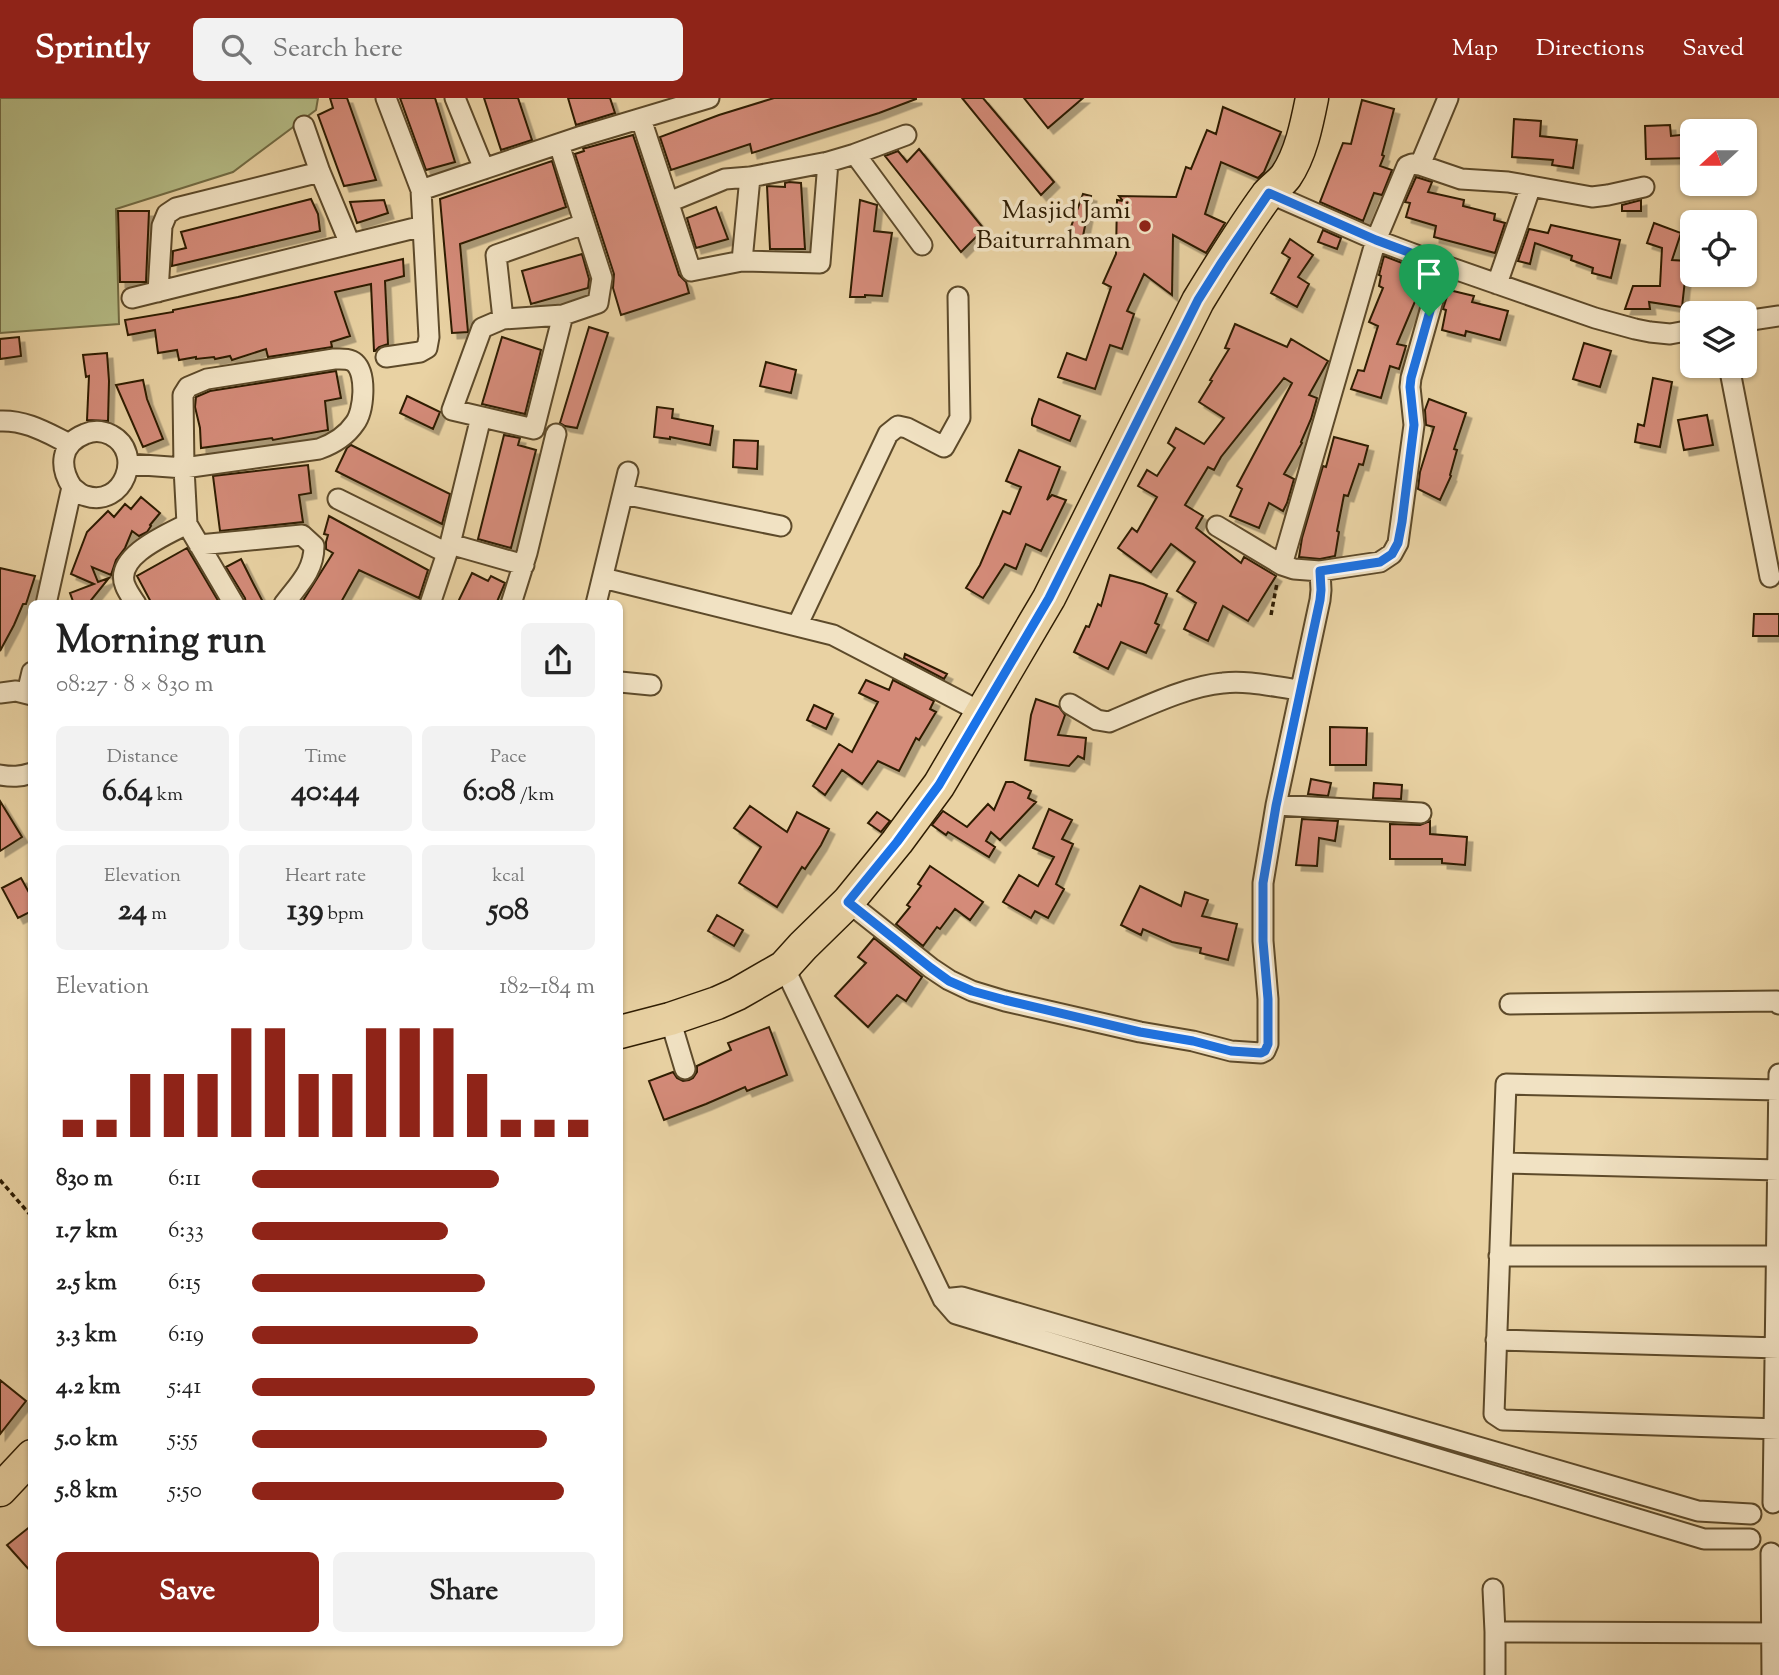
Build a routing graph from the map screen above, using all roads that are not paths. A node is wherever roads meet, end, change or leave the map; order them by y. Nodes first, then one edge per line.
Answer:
1 (386, 98) edge
2 (455, 98) edge
3 (709, 98) edge
4 (1311, 98) edge
5 (1448, 98) edge
6 (641, 118) junction
7 (304, 126) dead end
8 (906, 135) dead end
9 (559, 144) junction
10 (855, 154) junction
11 (828, 162) junction
12 (1420, 165) junction
13 (484, 169) junction
14 (320, 172) junction
15 (750, 177) junction
16 (1531, 186) junction
17 (1644, 187) dead end
18 (421, 190) junction
19 (1269, 193) junction
20 (669, 202) junction
21 (584, 224) junction
22 (423, 226) junction
23 (1376, 240) junction
24 (349, 244) junction
25 (922, 245) dead end
26 (742, 261) junction
27 (1443, 265) junction
28 (1497, 284) junction
29 (158, 292) junction
30 (132, 298) dead end
31 (958, 298) dead end
32 (563, 315) junction
33 (1779, 316) edge
34 (503, 319) junction
35 (1757, 319) edge
36 (1680, 332) edge
37 (386, 357) dead end
38 (1731, 378) edge
39 (481, 417) junction
40 (0, 421) edge
41 (534, 429) junction
42 (70, 444) junction
43 (129, 464) junction
44 (184, 468) junction
45 (628, 472) dead end
46 (72, 487) junction
47 (623, 494) junction
48 (338, 499) dead end
49 (187, 524) junction
50 (781, 526) dead end
51 (1217, 526) dead end
52 (199, 545) junction
53 (449, 548) junction
54 (524, 565) junction
55 (1283, 565) junction
56 (1320, 571) junction
57 (1770, 576) dead end
58 (603, 578) junction
59 (47, 600) edge
60 (134, 600) edge
61 (232, 600) edge
62 (287, 600) edge
63 (431, 600) edge
64 (512, 600) edge
65 (597, 600) edge
66 (797, 626) junction
67 (623, 682) edge
68 (651, 685) dead end
69 (1300, 690) junction
70 (0, 693) edge
71 (28, 694) edge
72 (1070, 704) dead end
73 (981, 712) junction
74 (28, 774) edge
75 (0, 775) edge
76 (1276, 806) junction
77 (1422, 813) dead end
78 (848, 902) junction
79 (784, 967) junction
80 (1510, 1004) dead end
81 (1779, 1004) edge
82 (670, 1018) junction
83 (623, 1031) edge
84 (685, 1069) dead end
85 (1779, 1084) edge
86 (1503, 1163) junction
87 (1778, 1170) edge
88 (1499, 1256) junction
89 (1778, 1256) edge
90 (943, 1299) junction
91 (1496, 1340) junction
92 (1777, 1348) edge
93 (1777, 1429) edge
94 (28, 1460) edge
95 (0, 1490) edge
96 (1776, 1503) edge
97 (1751, 1514) junction
98 (1750, 1539) junction
99 (1775, 1552) edge
100 (1493, 1589) dead end
101 (1496, 1632) junction
102 (1776, 1633) edge
103 (1495, 1675) edge
104 (1772, 1675) edge

1 - 18 street
2 - 13 street
3 - 6 street
4 - 19 main road
5 - 12 street
6 - 9 street
6 - 20 street
7 - 14 street
8 - 10 street
9 - 13 street
9 - 21 street
10 - 11 street
10 - 25 street
11 - 15 street
11 - 26 street
12 - 16 street
12 - 23 street
13 - 18 street
14 - 24 street
14 - 29 street
15 - 20 street
15 - 26 street
16 - 17 street
16 - 28 street
18 - 22 street
19 - 23 street
19 - 73 main road
20 - 26 street
21 - 32 street
21 - 34 street
22 - 24 street
22 - 37 street
23 - 27 street
23 - 55 street
24 - 29 street
27 - 28 street
27 - 56 street
28 - 36 street
29 - 30 street
31 - 66 street
32 - 34 street
32 - 41 street
33 - 35 street
34 - 39 street
38 - 57 street
39 - 41 street
39 - 53 street
40 - 42 street
41 - 54 street
42 - 43 street
42 - 46 street
43 - 44 street
43 - 46 street
44 - 44 street
44 - 49 street
45 - 47 street
46 - 59 street
47 - 50 street
47 - 58 street
48 - 53 street
49 - 52 street
49 - 60 street
51 - 55 street
52 - 61 street
52 - 62 street
53 - 54 street
53 - 63 street
54 - 64 street
55 - 56 street
56 - 69 street
58 - 65 street
58 - 66 street
66 - 73 street
67 - 68 street
69 - 72 street
69 - 76 street
70 - 71 street
73 - 78 main road
74 - 75 street
76 - 77 street
76 - 78 street
78 - 79 main road
79 - 82 main road
79 - 90 street
80 - 81 street
82 - 83 main road
82 - 84 street
85 - 86 street
85 - 87 street
86 - 87 street
86 - 88 street
87 - 89 street
88 - 89 street
88 - 91 street
89 - 92 street
90 - 97 street
90 - 98 street
91 - 92 street
91 - 93 street
92 - 93 street
93 - 96 street
94 - 95 main road
96 - 97 street
97 - 98 street
98 - 99 street
99 - 102 street
100 - 101 street
101 - 102 street
101 - 103 street
102 - 104 street

